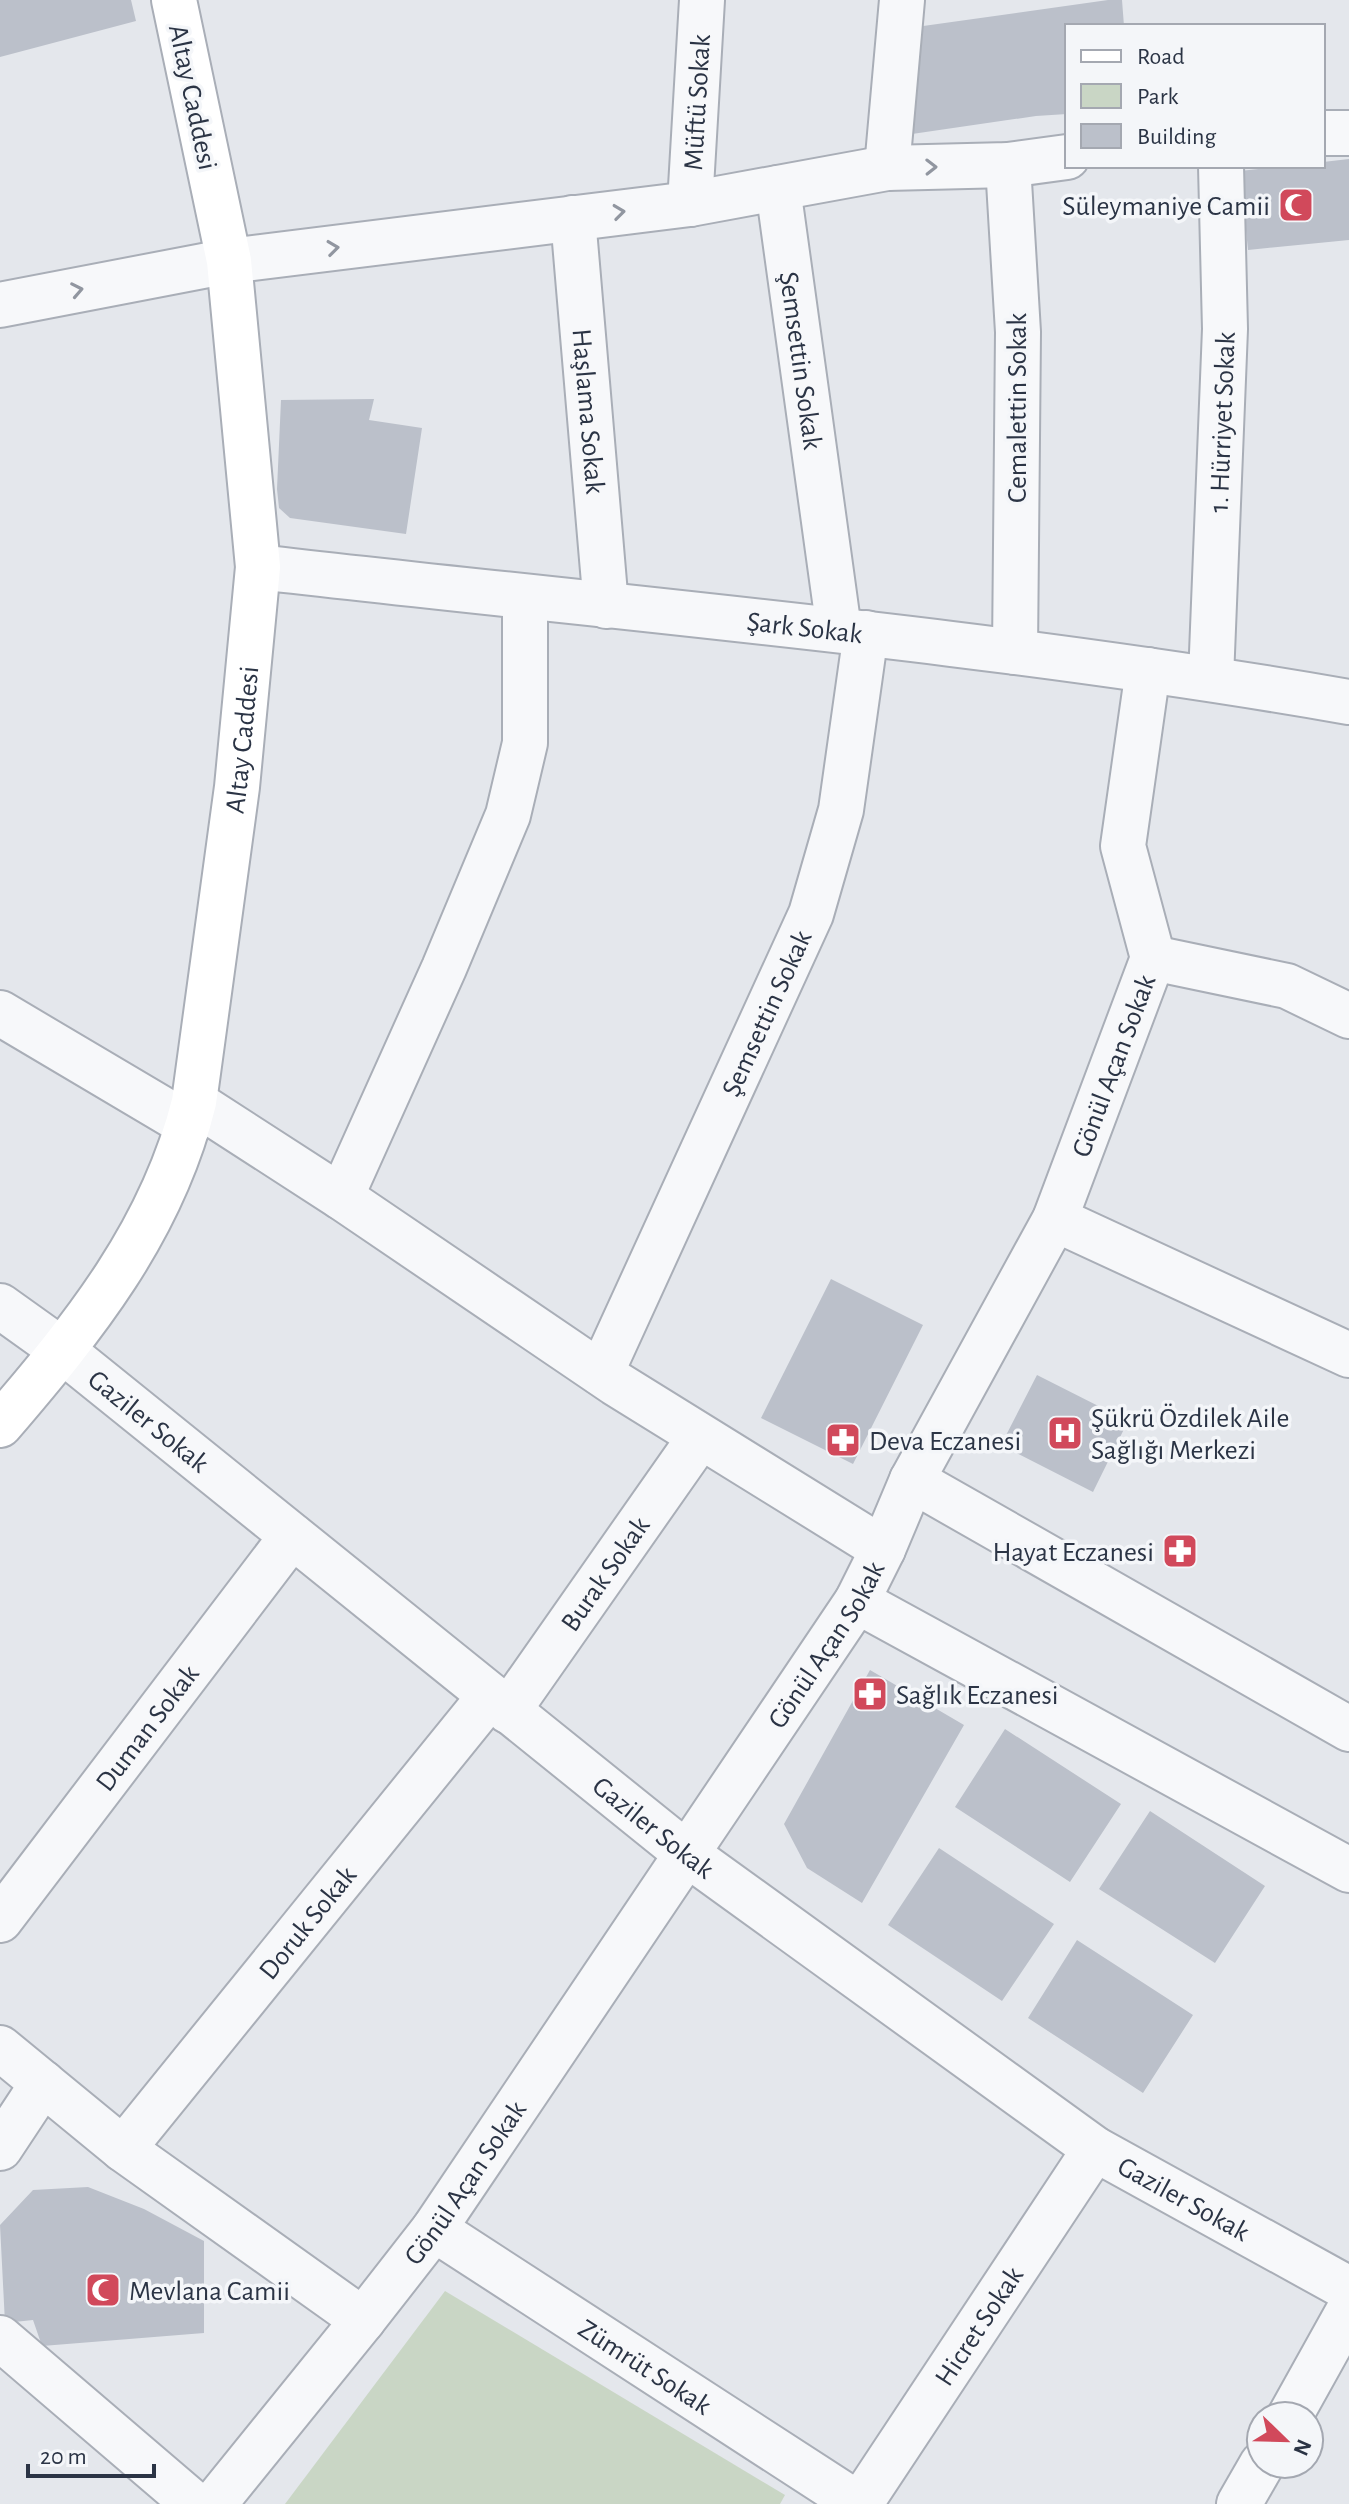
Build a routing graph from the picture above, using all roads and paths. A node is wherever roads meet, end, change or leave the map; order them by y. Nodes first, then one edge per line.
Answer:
1 (174, 0) edge
2 (702, 0) edge
3 (902, 0) edge
4 (1325, 133) edge
5 (1349, 133) edge
6 (1065, 157) edge
7 (1008, 165) junction
8 (887, 168) junction
9 (1221, 168) edge
10 (778, 188) junction
11 (690, 204) junction
12 (573, 218) junction
13 (229, 261) junction
14 (0, 305) edge
15 (258, 567) junction
16 (525, 598) junction
17 (606, 606) junction
18 (852, 631) junction
19 (1015, 652) junction
20 (1148, 670) junction
21 (1211, 678) junction
22 (1349, 702) edge
23 (1153, 958) junction
24 (0, 1013) edge
25 (1349, 1016) edge
26 (192, 1114) junction
27 (341, 1197) junction
28 (1055, 1219) junction
29 (0, 1306) edge
30 (63, 1351) junction
31 (1349, 1355) edge
32 (601, 1373) junction
33 (0, 1425) edge
34 (700, 1437) junction
35 (912, 1480) junction
36 (292, 1536) junction
37 (883, 1549) junction
38 (857, 1601) junction
39 (499, 1704) junction
40 (1349, 1729) edge
41 (687, 1854) junction
42 (1346, 1861) edge
43 (0, 1920) edge
44 (0, 2048) edge
45 (43, 2083) junction
46 (0, 2148) edge
47 (123, 2149) junction
48 (1095, 2149) junction
49 (434, 2229) junction
50 (1349, 2289) edge
51 (1349, 2310) edge
52 (363, 2320) junction
53 (0, 2338) edge
54 (1299, 2400) edge
55 (1253, 2480) edge
56 (194, 2504) edge
57 (214, 2504) edge
58 (859, 2504) edge
59 (1239, 2504) edge

1 - 13 main road, Altay Caddesi
2 - 11 street, Müftü Sokak
3 - 8 street
4 - 5 street
6 - 7 street
8 -> 7 street
7 - 19 street, Cemalettin Sokak
8 - 10 street
9 - 21 street, 1. Hürriyet Sokak
10 - 11 street
10 - 18 street, Şemsettin Sokak
12 -> 11 street
13 -> 12 street
12 - 17 street, Haşlama Sokak
14 -> 13 street
13 - 15 main road, Altay Caddesi
15 - 16 street, Şark Sokak
15 - 26 main road, Altay Caddesi
16 - 17 street, Şark Sokak
16 - 27 street
17 - 18 street, Şark Sokak
18 - 19 street, Şark Sokak
18 - 32 street, Şemsettin Sokak
19 - 20 street, Şark Sokak
20 - 21 street, Şark Sokak
20 - 23 street, Gönül Açan Sokak
21 - 22 street, Şark Sokak
23 - 25 street
23 - 28 street, Gönül Açan Sokak
24 - 26 street
26 - 27 street
26 - 30 main road, Altay Caddesi
27 - 32 street
28 - 31 street
28 - 35 street, Gönül Açan Sokak
29 - 30 street, Gaziler Sokak
30 - 33 main road, Altay Caddesi
30 - 36 street, Gaziler Sokak
32 - 34 street
34 - 37 street
34 - 39 street, Burak Sokak
35 - 37 street, Gönül Açan Sokak
35 - 40 street
36 - 39 street, Gaziler Sokak
36 - 43 street, Duman Sokak
37 - 38 street, Gönül Açan Sokak
38 - 41 street, Gönül Açan Sokak
38 - 42 street
39 - 41 street, Gaziler Sokak
39 - 47 street, Doruk Sokak
41 - 48 street, Gaziler Sokak
41 - 49 street, Gönül Açan Sokak
44 - 45 street
45 - 46 street
45 - 47 street
47 - 52 street
48 - 50 street, Gaziler Sokak
48 - 58 street, Hicret Sokak
49 - 52 street, Gönül Açan Sokak
49 - 58 street, Zümrüt Sokak
51 - 54 street
52 - 57 street, Gönül Açan Sokak
53 - 56 street
55 - 59 street

